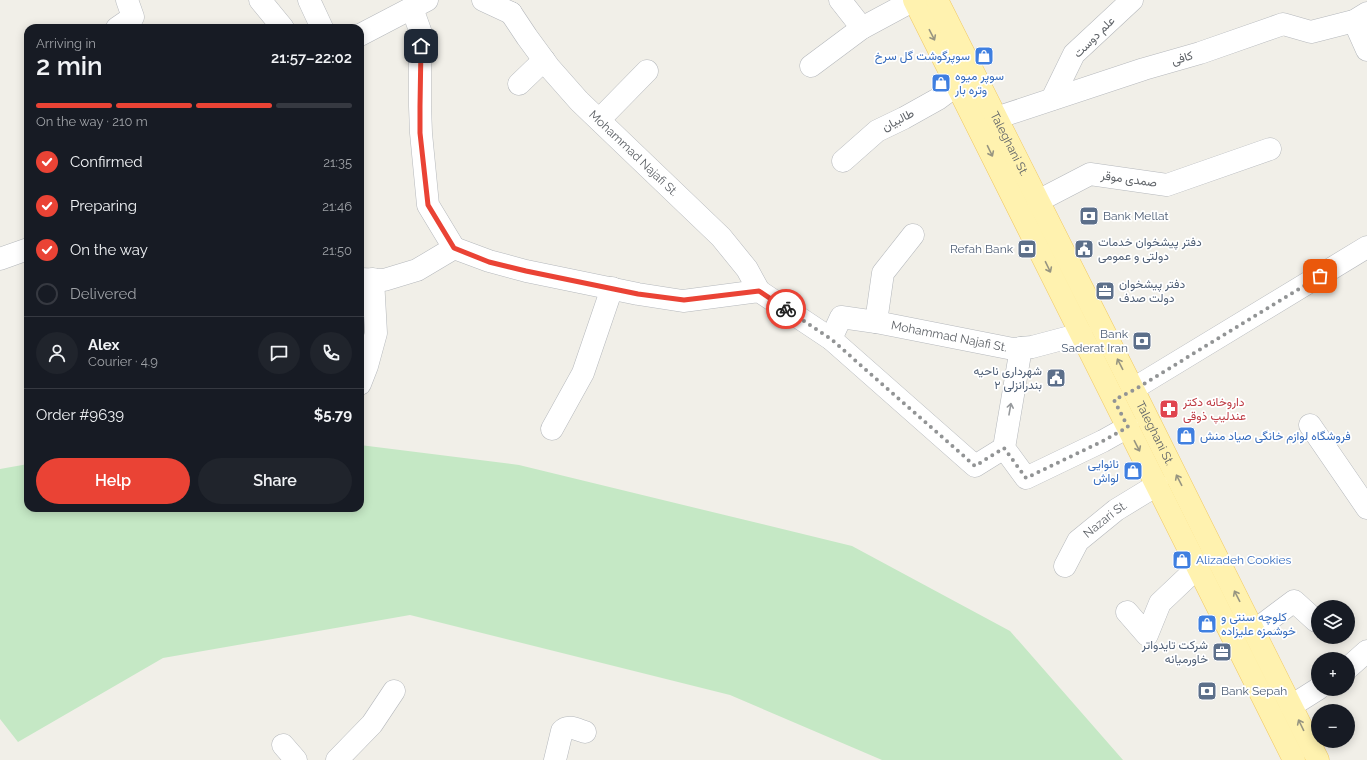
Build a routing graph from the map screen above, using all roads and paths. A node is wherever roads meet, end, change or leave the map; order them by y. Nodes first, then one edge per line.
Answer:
1 (127, 0) edge
2 (260, 0) edge
3 (309, 0) edge
4 (483, 0) edge
5 (840, 0) edge
6 (914, 0) edge
7 (937, 0) edge
8 (1132, 0) edge
9 (420, 4) edge
10 (512, 6) edge
11 (1361, 17) edge
12 (123, 24) edge
13 (280, 24) edge
14 (320, 24) edge
15 (862, 28) junction
16 (364, 33) edge
17 (1367, 50) edge
18 (544, 60) junction
19 (811, 66) dead end
20 (647, 71) dead end
21 (519, 84) dead end
22 (957, 85) junction
23 (1052, 99) junction
24 (996, 118) junction
25 (599, 120) junction
26 (1270, 149) dead end
27 (843, 161) dead end
28 (1038, 201) junction
29 (913, 235) dead end
30 (1367, 247) edge
31 (454, 248) junction
32 (24, 250) edge
33 (0, 259) edge
34 (366, 279) edge
35 (612, 288) junction
36 (759, 291) junction
37 (876, 322) junction
38 (1081, 334) junction
39 (831, 339) junction
40 (1021, 348) junction
41 (364, 374) edge
42 (1134, 390) junction
43 (1114, 400) junction
44 (1310, 424) dead end
45 (1128, 427) junction
46 (552, 429) dead end
47 (1004, 448) junction
48 (1156, 485) junction
49 (1367, 508) edge
50 (1065, 566) dead end
51 (1198, 567) junction
52 (1127, 612) dead end
53 (1311, 617) edge
54 (1254, 631) junction
55 (1367, 652) edge
56 (1355, 662) edge
57 (394, 691) dead end
58 (1311, 693) edge
59 (1291, 706) junction
60 (585, 732) dead end
61 (338, 760) edge
62 (554, 760) edge
63 (1294, 760) edge
64 (1318, 760) edge

1 - 12 street
2 - 13 street
3 - 14 street
4 - 10 street
5 - 15 street
6 - 15 street
6 -> 22 main road, Taleghani St.
7 - 24 main road, Taleghani St.
8 - 23 street, علم دوست
9 - 16 street
9 - 31 street
10 - 18 street, Mohammad Najafi St.
11 - 17 street
11 - 23 street, کافی
15 - 19 street
18 - 21 street
18 - 25 street, Mohammad Najafi St.
20 - 25 street
22 - 27 street, طالبیان
22 -> 38 main road, Taleghani St.
23 - 24 street, کافی
24 - 28 main road, Taleghani St.
25 - 36 street, Mohammad Najafi St.
26 - 28 street, صمدی موقر
42 -> 28 main road, Taleghani St.
29 - 37 street
30 - 42 street
31 - 34 street
31 - 35 street
32 - 33 street
34 - 41 street
35 - 36 street
35 - 46 street
36 - 39 street
37 - 39 street, Mohammad Najafi St.
37 - 40 street, Mohammad Najafi St.
38 - 40 street, Mohammad Najafi St.
38 - 43 main road, Taleghani St.
39 - 47 street
47 -> 40 street
42 - 43 main road
54 -> 42 main road, Taleghani St.
43 - 45 main road, Taleghani St.
44 - 49 street
45 - 47 street
45 -> 48 main road, Taleghani St.
48 - 50 street, Nazari St.
48 - 51 main road, Taleghani St.
51 - 52 street
51 - 63 main road, Taleghani St.
53 - 54 street
54 - 59 main road, Taleghani St.
55 - 56 street
57 - 61 street
58 - 59 street
64 -> 59 main road, Taleghani St.
60 - 62 street

